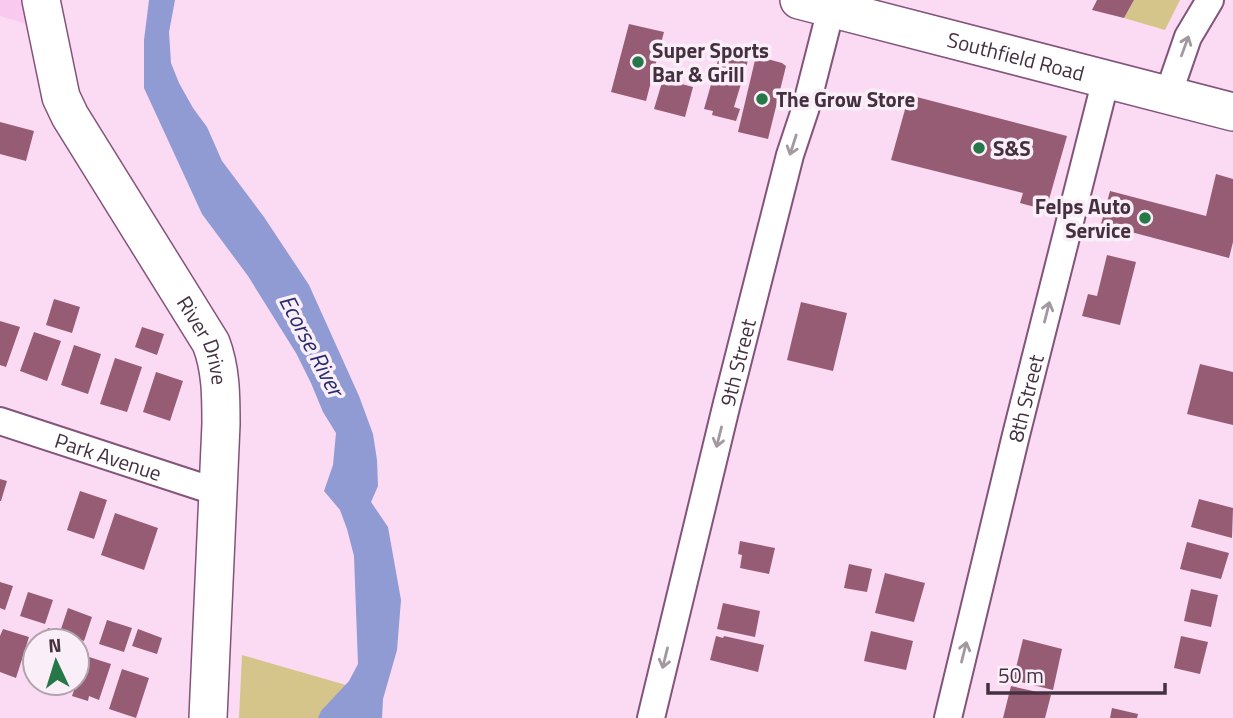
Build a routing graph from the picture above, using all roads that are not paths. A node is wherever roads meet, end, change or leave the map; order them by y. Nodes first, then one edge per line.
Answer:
1 (41, 0) edge
2 (1210, 0) edge
3 (815, 4) edge
4 (893, 11) edge
5 (1106, 79) junction
6 (1168, 95) junction
7 (1233, 113) edge
8 (0, 421) edge
9 (217, 492) junction
10 (208, 718) edge
11 (651, 718) edge
12 (948, 718) edge

1 - 9 street, River Drive
6 -> 2 street
3 - 4 street, Southfield Road
3 -> 11 street, 9th Street
4 - 5 street, Southfield Road
5 - 6 street, Southfield Road
12 -> 5 street, 8th Street
6 - 7 street, Southfield Road
8 - 9 street, Park Avenue
9 - 10 street, River Drive

